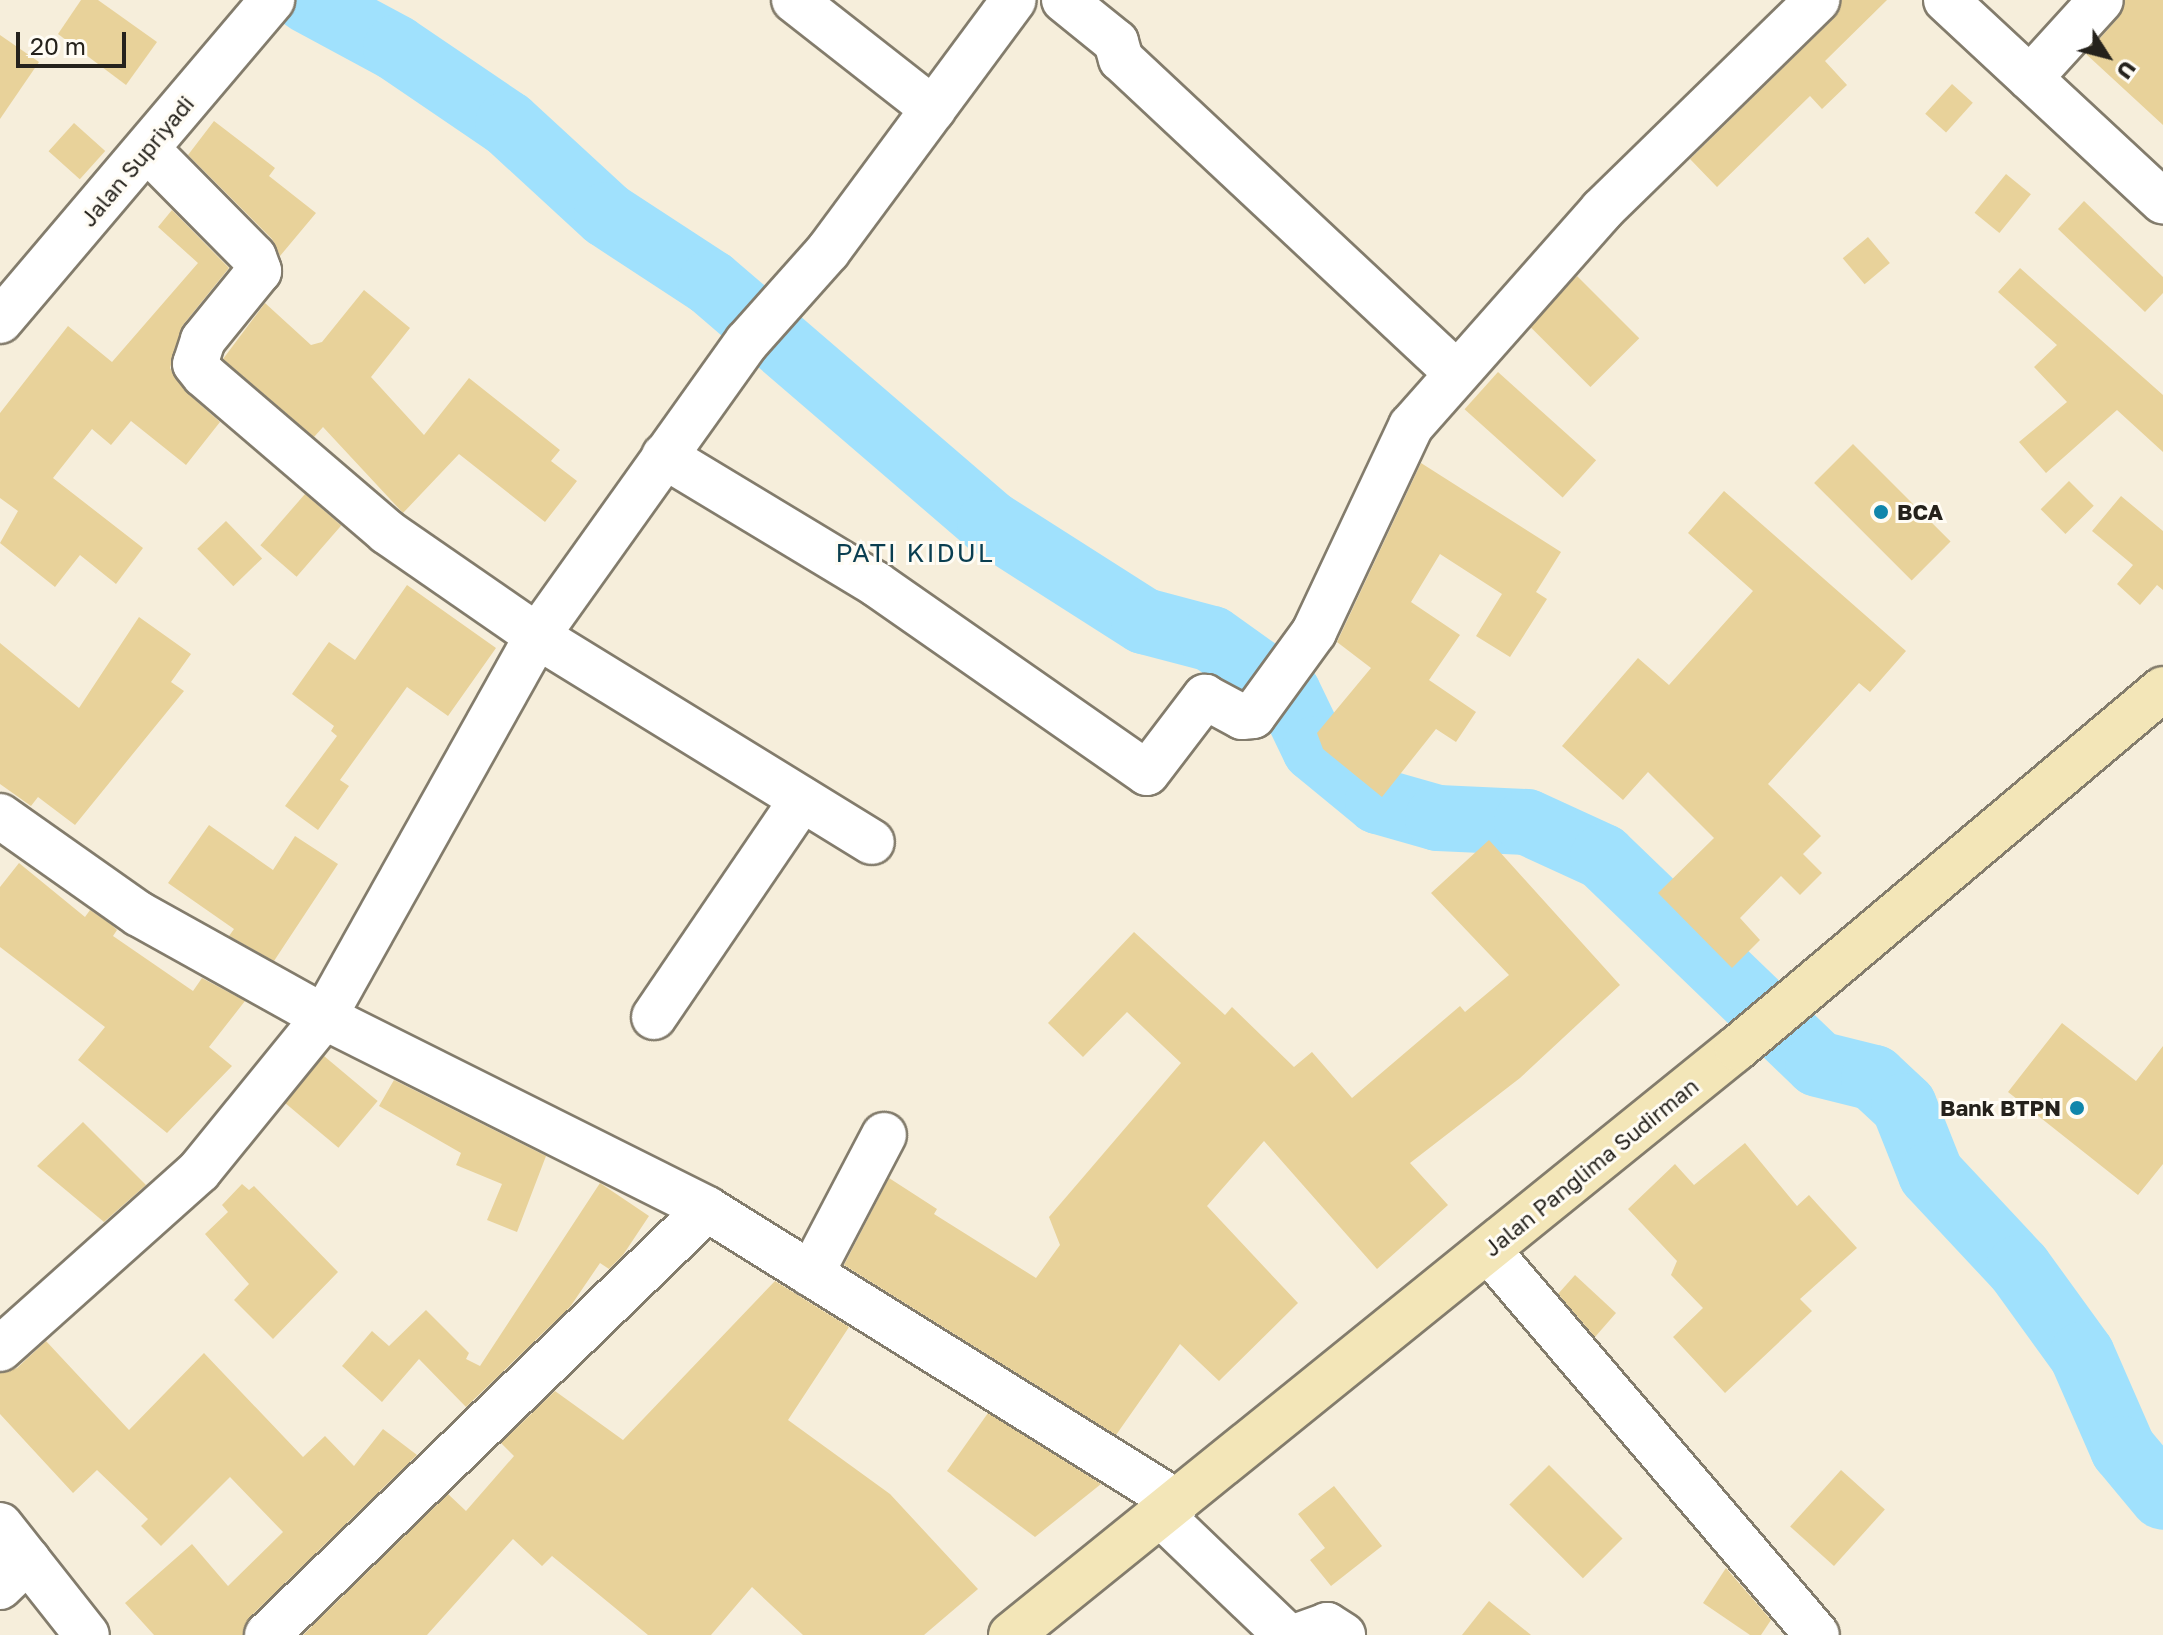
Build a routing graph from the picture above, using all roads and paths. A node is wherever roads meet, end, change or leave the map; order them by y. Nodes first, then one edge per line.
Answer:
1 (794, 0) edge
2 (1014, 0) edge
3 (1064, 0) edge
4 (1817, 0) edge
5 (1946, 0) edge
6 (2101, 0) edge
7 (265, 9) edge
8 (2030, 78) junction
9 (933, 109) junction
10 (147, 149) junction
11 (2163, 202) edge
12 (0, 321) edge
13 (1456, 372) junction
14 (664, 456) junction
15 (537, 636) junction
16 (2163, 689) edge
17 (802, 799) junction
18 (0, 816) edge
19 (872, 842) dead end
20 (324, 1017) junction
21 (654, 1017) dead end
22 (884, 1135) dead end
23 (707, 1209) junction
24 (1488, 1250) junction
25 (811, 1274) junction
26 (0, 1349) edge
27 (1169, 1509) junction
28 (0, 1525) edge
29 (14, 1574) edge
30 (87, 1635) edge
31 (267, 1635) edge
32 (1011, 1635) edge
33 (1286, 1635) edge
34 (1300, 1635) edge
35 (1343, 1635) edge
36 (1817, 1635) edge

1 - 9 street
2 - 9 street
3 - 13 street
4 - 13 street
5 - 8 street
6 - 8 street
7 - 10 street, Jalan Supriyadi
8 - 11 street
9 - 14 street
10 - 12 street, Jalan Supriyadi
10 - 15 street
13 - 14 street
14 - 15 street
15 - 17 street
15 - 20 street
16 - 24 main road, Jalan Panglima Sudirman
17 - 19 street
17 - 21 street
18 - 20 street
20 - 23 street
20 - 26 street
22 - 25 street
23 - 25 street
23 - 31 street
24 - 27 main road, Jalan Panglima Sudirman
24 - 36 street
25 - 27 street
27 - 32 main road, Jalan Panglima Sudirman
27 - 33 street
28 - 29 street
29 - 30 street
34 - 35 street

